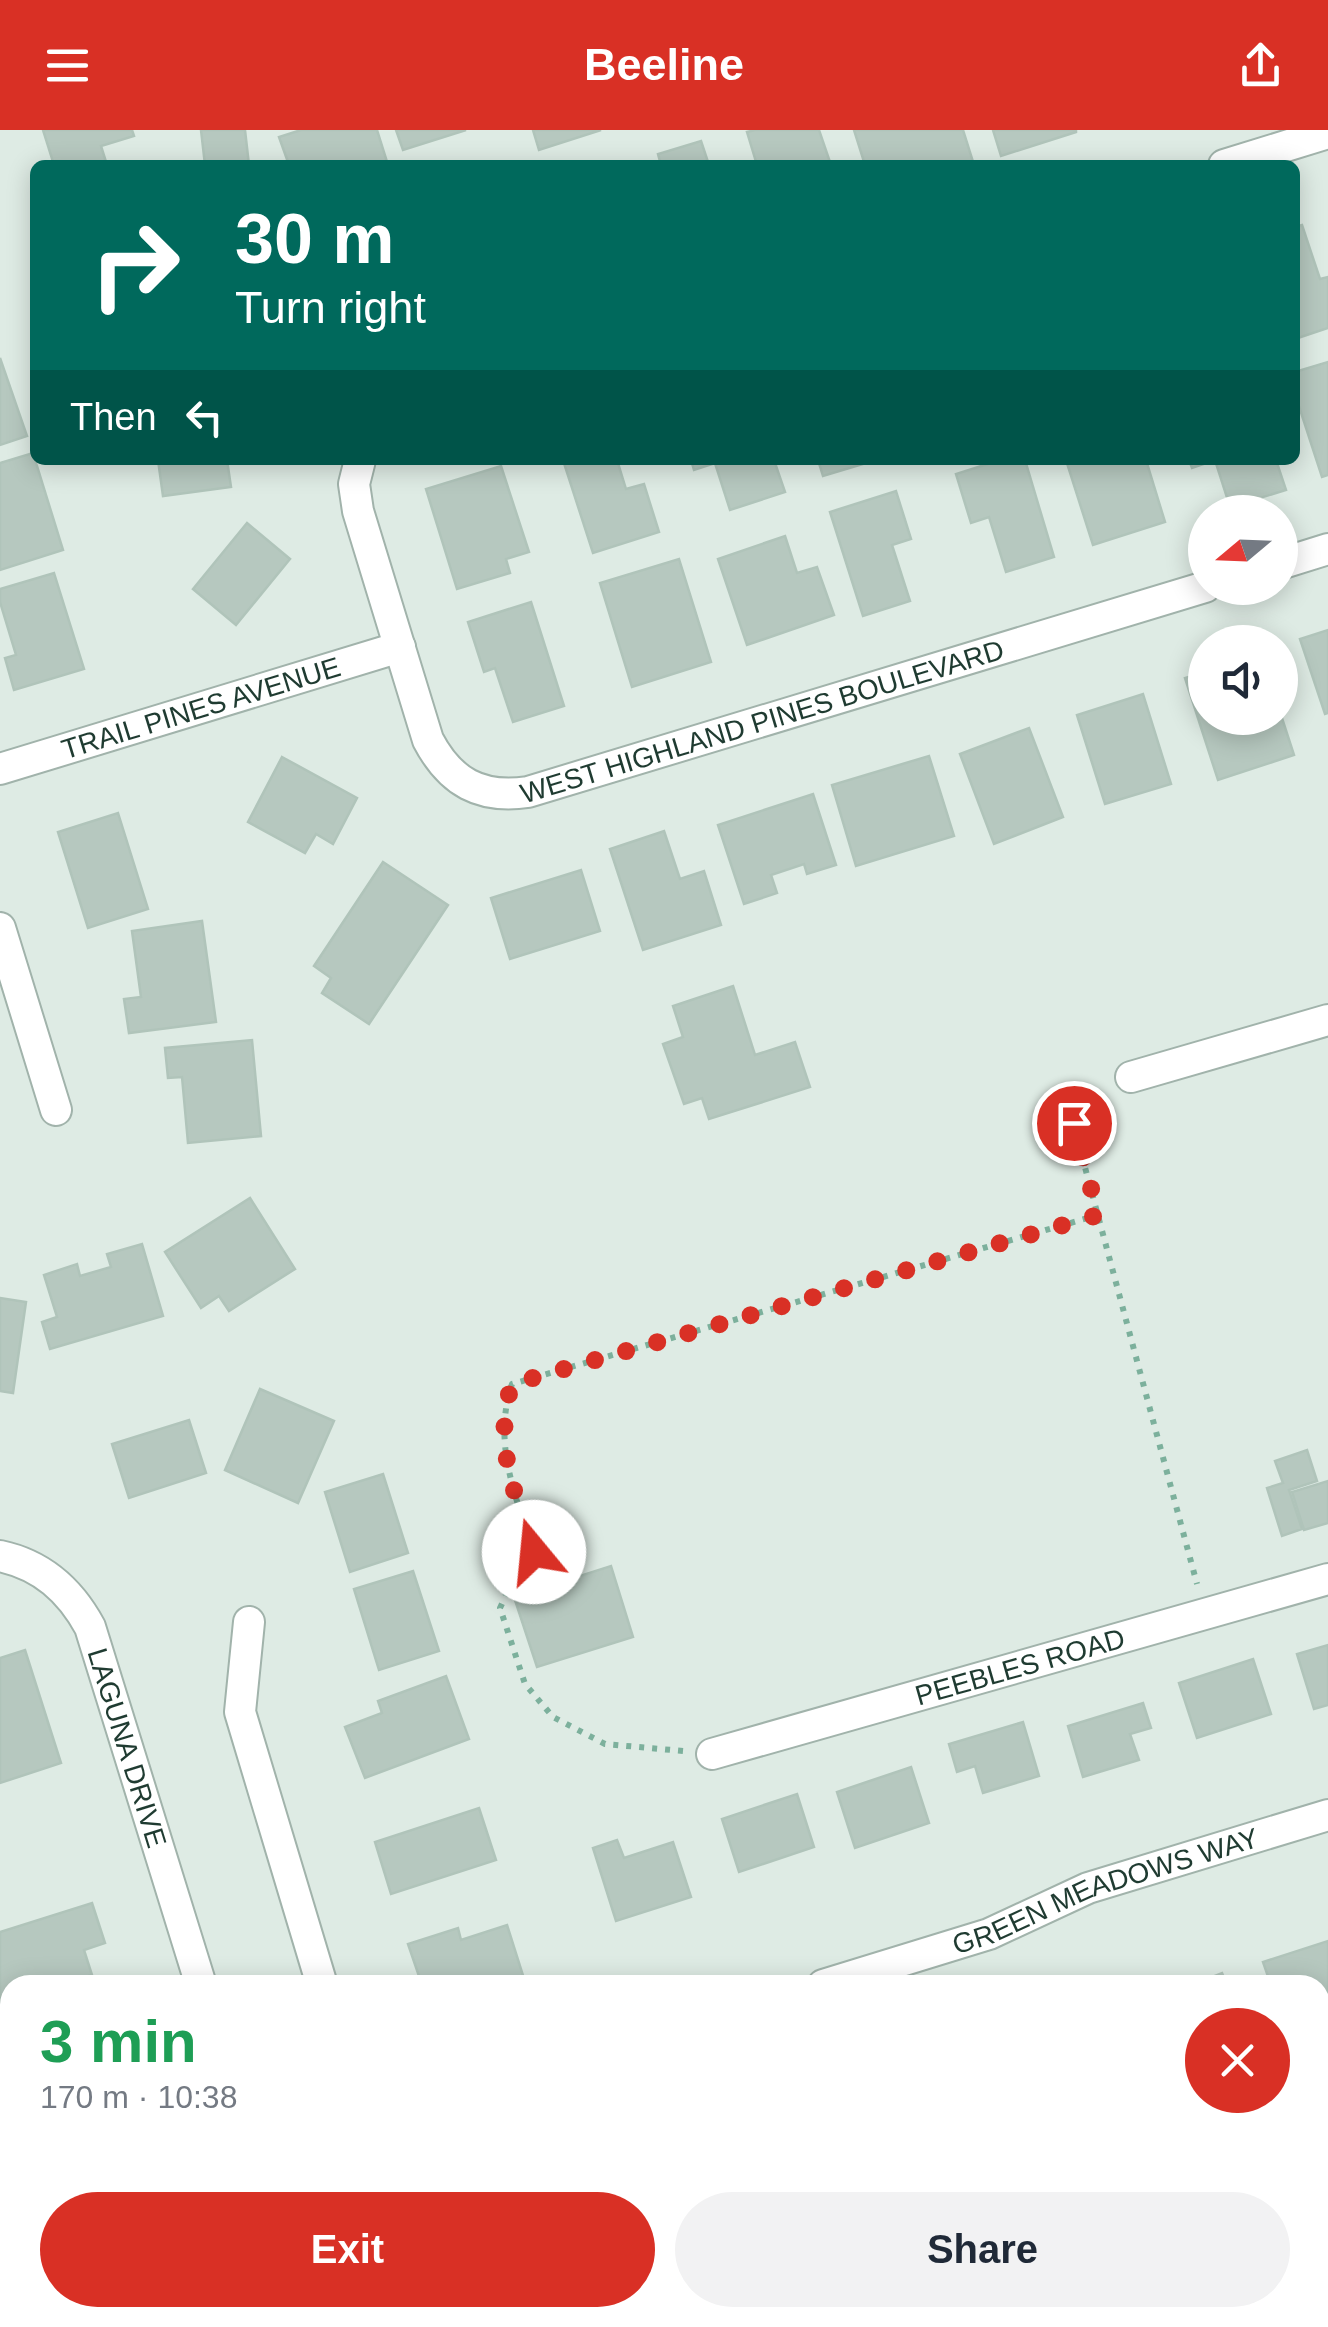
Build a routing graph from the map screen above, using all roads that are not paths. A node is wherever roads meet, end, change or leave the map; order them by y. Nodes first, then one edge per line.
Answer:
1 (1328, 133) edge
2 (1240, 160) edge
3 (359, 465) edge
4 (1328, 550) edge
5 (1298, 559) edge
6 (1188, 592) edge
7 (400, 647) junction
8 (0, 769) edge
9 (0, 928) edge
10 (1328, 1020) edge
11 (1130, 1077) dead end
12 (56, 1110) dead end
13 (0, 1556) edge
14 (1328, 1579) edge
15 (249, 1622) dead end
16 (712, 1754) road end
17 (1328, 1816) edge
18 (197, 1975) edge
19 (319, 1975) edge
20 (855, 1975) edge

1 - 2 street
3 - 7 street, WEST HIGHLAND PINES BOULEVARD
4 - 5 street
6 - 7 street, WEST HIGHLAND PINES BOULEVARD
7 - 8 street, TRAIL PINES AVENUE
9 - 12 street
10 - 11 street
13 - 18 street, LAGUNA DRIVE
14 - 16 street, PEEBLES ROAD
15 - 19 street
17 - 20 street, GREEN MEADOWS WAY

